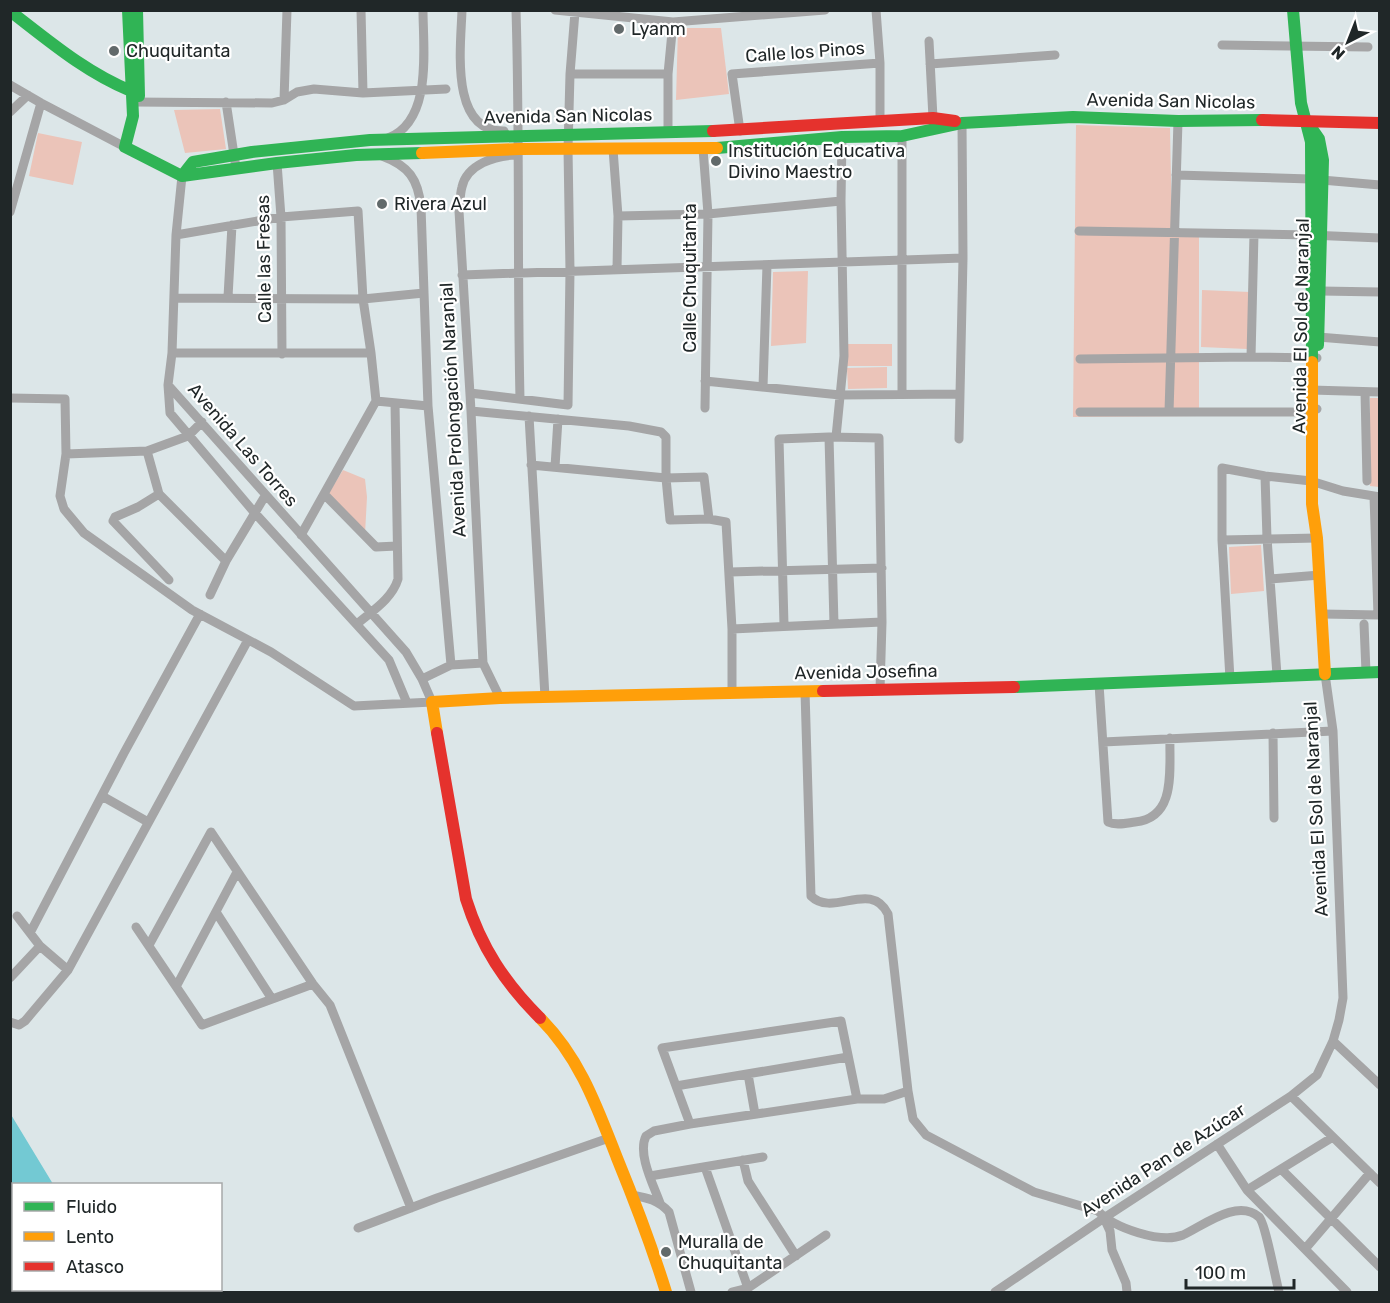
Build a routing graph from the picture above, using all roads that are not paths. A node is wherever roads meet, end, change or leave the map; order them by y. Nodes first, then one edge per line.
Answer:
1 (10, 10) edge
2 (128, 10) edge
3 (137, 10) edge
4 (287, 10) edge
5 (361, 10) edge
6 (423, 10) edge
7 (462, 10) edge
8 (516, 10) edge
9 (555, 10) edge
10 (825, 10) edge
11 (876, 10) edge
12 (1293, 10) edge
13 (575, 12) junction
14 (766, 13) edge
15 (673, 22) junction
16 (929, 41) dead end
17 (1222, 45) dead end
18 (1294, 47) junction
19 (1368, 47) dead end
20 (1055, 56) dead end
21 (880, 63) junction
22 (930, 64) junction
23 (570, 74) junction
24 (668, 74) junction
25 (10, 84) edge
26 (446, 89) dead end
27 (423, 90) junction
28 (363, 93) junction
29 (28, 95) junction
30 (134, 98) junction
31 (284, 100) junction
32 (226, 102) junction
33 (41, 103) junction
34 (10, 112) edge
35 (933, 118) junction
36 (880, 120) junction
37 (1305, 120) junction
38 (1178, 121) junction
39 (962, 123) junction
40 (1380, 123) edge
41 (740, 130) junction
42 (519, 133) junction
43 (668, 133) junction
44 (568, 134) junction
45 (902, 136) junction
46 (842, 137) junction
47 (382, 140) junction
48 (129, 149) junction
49 (568, 149) junction
50 (613, 149) junction
51 (703, 149) junction
52 (519, 152) junction
53 (234, 154) junction
54 (377, 154) junction
55 (277, 163) junction
56 (236, 168) junction
57 (1176, 175) junction
58 (182, 176) junction
59 (1316, 179) junction
60 (1380, 185) edge
61 (841, 201) junction
62 (10, 212) edge
63 (708, 214) junction
64 (618, 216) junction
65 (281, 217) junction
66 (232, 225) junction
67 (1079, 231) dead end
68 (1174, 232) junction
69 (1254, 234) junction
70 (176, 235) junction
71 (1315, 235) junction
72 (1380, 238) edge
73 (963, 258) junction
74 (902, 260) junction
75 (843, 262) junction
76 (767, 265) junction
77 (708, 267) junction
78 (617, 269) junction
79 (570, 271) junction
80 (517, 273) junction
81 (462, 275) junction
82 (1321, 291) junction
83 (1380, 292) edge
84 (424, 293) junction
85 (228, 297) junction
86 (281, 297) junction
87 (174, 298) junction
88 (363, 299) junction
89 (1318, 337) junction
90 (1380, 342) edge
91 (171, 353) junction
92 (371, 353) junction
93 (282, 354) junction
94 (1251, 357) junction
95 (1171, 358) junction
96 (1313, 358) junction
97 (1080, 359) dead end
98 (705, 381) junction
99 (168, 385) junction
100 (763, 387) junction
101 (1314, 390) junction
102 (1365, 392) junction
103 (1380, 392) edge
104 (470, 393) junction
105 (902, 394) junction
106 (960, 394) junction
107 (840, 395) junction
108 (10, 398) edge
109 (520, 399) junction
110 (376, 401) junction
111 (395, 403) junction
112 (428, 406) junction
113 (705, 408) dead end
114 (1313, 410) junction
115 (471, 411) junction
116 (1080, 412) dead end
117 (1169, 412) junction
118 (529, 416) junction
119 (558, 419) junction
120 (202, 422) junction
121 (188, 435) junction
122 (833, 437) junction
123 (959, 439) dead end
124 (147, 451) junction
125 (66, 454) junction
126 (531, 465) junction
127 (555, 467) junction
128 (1265, 476) junction
129 (666, 478) junction
130 (1367, 481) dead end
131 (1315, 482) junction
132 (159, 494) junction
133 (324, 494) junction
134 (265, 496) junction
135 (1377, 497) edge
136 (254, 512) junction
137 (709, 519) junction
138 (301, 534) junction
139 (1267, 538) junction
140 (1317, 538) junction
141 (1222, 540) junction
142 (397, 546) junction
143 (226, 561) junction
144 (882, 568) junction
145 (833, 569) junction
146 (782, 570) junction
147 (730, 572) junction
148 (1320, 575) junction
149 (1270, 579) junction
150 (169, 580) dead end
151 (210, 595) dead end
152 (370, 612) junction
153 (200, 614) junction
154 (1322, 614) junction
155 (1379, 615) edge
156 (882, 622) junction
157 (357, 624) junction
158 (834, 624) junction
159 (1364, 624) dead end
160 (784, 626) junction
161 (732, 629) junction
162 (248, 640) junction
163 (483, 663) junction
164 (451, 665) junction
165 (1366, 672) junction
166 (1380, 672) edge
167 (1325, 674) junction
168 (1277, 675) junction
169 (422, 679) junction
170 (1230, 679) junction
171 (1098, 684) junction
172 (880, 690) junction
173 (805, 691) junction
174 (732, 693) junction
175 (545, 697) junction
176 (500, 698) junction
177 (432, 702) junction
178 (406, 703) junction
179 (1333, 731) junction
180 (1273, 733) junction
181 (1170, 738) junction
182 (1103, 742) junction
183 (102, 796) junction
184 (1274, 818) dead end
185 (148, 822) junction
186 (237, 872) junction
187 (216, 912) junction
188 (17, 916) dead end
189 (136, 927) dead end
190 (30, 933) junction
191 (149, 945) junction
192 (40, 946) junction
193 (68, 970) junction
194 (10, 978) edge
195 (313, 984) junction
196 (177, 985) junction
197 (272, 999) junction
198 (10, 1022) edge
199 (1333, 1041) junction
200 (848, 1057) junction
201 (748, 1074) junction
202 (1380, 1085) edge
203 (676, 1086) junction
204 (908, 1091) junction
205 (1291, 1096) junction
206 (857, 1099) junction
207 (755, 1114) junction
208 (690, 1124) junction
209 (1333, 1137) junction
210 (609, 1138) junction
211 (1218, 1144) junction
212 (763, 1157) dead end
213 (743, 1160) junction
214 (705, 1167) junction
215 (1281, 1169) junction
216 (1370, 1173) junction
217 (650, 1176) junction
218 (1380, 1183) edge
219 (1247, 1190) junction
220 (632, 1195) junction
221 (660, 1203) junction
222 (411, 1208) junction
223 (1104, 1218) junction
224 (1331, 1219) junction
225 (358, 1228) dead end
226 (825, 1235) dead end
227 (1305, 1249) junction
228 (796, 1256) junction
229 (1379, 1265) edge
230 (748, 1288) junction
231 (666, 1293) edge
232 (691, 1293) edge
233 (732, 1293) edge
234 (995, 1293) edge
235 (1127, 1293) edge
236 (1279, 1293) edge
237 (1347, 1293) edge

1 - 30 street
2 - 30 street
3 - 30 street
4 - 31 street
5 - 28 street
6 - 27 street
7 - 42 street
8 - 42 street
9 - 13 street
10 - 14 street
11 - 21 street
12 - 18 street, Avenida El Sol de Naranjal
13 - 15 street
13 - 23 street
14 - 15 street
15 - 24 street
16 - 22 street
17 - 18 street
18 - 19 street
18 - 37 street, Avenida El Sol de Naranjal
20 - 22 street
21 - 36 street
21 - 41 street, Calle los Pinos
22 - 35 street
23 - 24 street
23 - 44 street
24 - 43 street
25 - 29 street
26 - 27 street
27 - 28 street
27 - 47 street
28 - 31 street
29 - 33 street
29 - 34 street
30 - 32 street
30 - 48 street
31 - 32 street
32 - 53 street
33 - 48 street
33 - 62 street
35 - 36 street, Avenida San Nicolas
35 - 39 street, Avenida San Nicolas
36 - 41 street, Avenida San Nicolas
37 - 38 street, Avenida San Nicolas
37 - 40 street, Avenida San Nicolas
37 - 59 street, Avenida El Sol de Naranjal
38 - 39 street, Avenida San Nicolas
38 - 57 street
39 - 45 street, Avenida San Nicolas
39 - 73 street
41 - 43 street, Avenida San Nicolas
42 - 44 street, Avenida San Nicolas
42 - 47 street, Avenida San Nicolas
42 - 52 street
43 - 44 street, Avenida San Nicolas
44 - 49 street
45 - 46 street, Avenida San Nicolas
45 - 74 street
46 - 51 street, Avenida San Nicolas
46 - 61 street
47 - 53 street, Avenida San Nicolas
48 - 58 street
49 - 50 street, Avenida San Nicolas
49 - 52 street, Avenida San Nicolas
49 - 79 street
50 - 51 street, Avenida San Nicolas
50 - 64 street
51 - 63 street, Calle Chuquitanta
52 - 54 street, Avenida San Nicolas
52 - 80 street
52 - 81 street, Avenida Prolongación Naranjal
53 - 56 street
53 - 58 street, Avenida San Nicolas
54 - 55 street, Avenida San Nicolas
54 - 84 street, Avenida Prolongación Naranjal
55 - 56 street, Avenida San Nicolas
55 - 65 street, Calle las Fresas
56 - 58 street, Avenida San Nicolas
57 - 59 street
57 - 68 street
58 - 70 street
59 - 60 street
59 - 71 street, Avenida El Sol de Naranjal
61 - 63 street
61 - 75 street
63 - 64 street
63 - 77 street, Calle Chuquitanta
64 - 78 street
65 - 66 street
65 - 86 street, Calle las Fresas
65 - 88 street
66 - 70 street
66 - 85 street
67 - 68 street
68 - 69 street
68 - 95 street
69 - 71 street
69 - 94 street
70 - 87 street
71 - 72 street
71 - 82 street, Avenida El Sol de Naranjal
71 - 96 street, Avenida El Sol de Naranjal
73 - 74 street
73 - 106 street
74 - 75 street
74 - 105 street
75 - 76 street
75 - 107 street
76 - 77 street
76 - 100 street
77 - 78 street
77 - 98 street, Calle Chuquitanta
78 - 79 street
79 - 80 street
79 - 109 street
80 - 81 street
80 - 109 street
81 - 104 street, Avenida Prolongación Naranjal
82 - 83 street
82 - 89 street, Avenida El Sol de Naranjal
84 - 88 street
84 - 112 street, Avenida Prolongación Naranjal
85 - 86 street
85 - 87 street
86 - 88 street
86 - 93 street, Calle las Fresas
87 - 91 street
88 - 92 street
89 - 90 street
89 - 96 street, Avenida El Sol de Naranjal
91 - 93 street
91 - 99 street
92 - 93 street
92 - 110 street
94 - 95 street
94 - 96 street
95 - 97 street
95 - 117 street
96 - 101 street, Avenida El Sol de Naranjal
98 - 100 street
98 - 113 street, Calle Chuquitanta
99 - 120 street, Avenida Las Torres
99 - 121 street, Avenida Las Torres
100 - 107 street
101 - 102 street
101 - 114 street, Avenida El Sol de Naranjal
102 - 103 street
102 - 130 street
104 - 109 street
104 - 115 street, Avenida Prolongación Naranjal
105 - 106 street
105 - 107 street
106 - 123 street
107 - 122 street
108 - 125 street
110 - 111 street
110 - 133 street
111 - 112 street
111 - 142 street
112 - 164 street, Avenida Prolongación Naranjal
114 - 117 street
114 - 131 street, Avenida El Sol de Naranjal
115 - 118 street
115 - 163 street, Avenida Prolongación Naranjal
116 - 117 street
118 - 119 street
118 - 126 street
119 - 127 street
119 - 129 street
120 - 121 street
120 - 134 street, Avenida Las Torres
121 - 124 street
121 - 136 street, Avenida Las Torres
122 - 144 street
122 - 145 street
122 - 146 street
124 - 125 street
124 - 132 street
125 - 153 street
126 - 127 street
126 - 175 street
127 - 129 street
128 - 131 street
128 - 139 street
128 - 141 street
129 - 137 street
129 - 137 street
131 - 135 street
131 - 140 street, Avenida El Sol de Naranjal
132 - 143 street
132 - 150 street
133 - 138 street
133 - 142 street
134 - 136 street
134 - 138 street, Avenida Las Torres
135 - 155 street
136 - 143 street
136 - 157 street, Avenida Las Torres
137 - 147 street
138 - 152 street, Avenida Las Torres
139 - 140 street
139 - 141 street
139 - 149 street
140 - 148 street, Avenida El Sol de Naranjal
141 - 170 street
142 - 152 street
143 - 151 street
144 - 145 street
144 - 156 street
145 - 146 street
145 - 158 street
146 - 147 street
146 - 160 street
147 - 161 street
148 - 149 street
148 - 154 street, Avenida El Sol de Naranjal
149 - 168 street
152 - 157 street
152 - 169 street, Avenida Las Torres
153 - 162 street
153 - 183 street
154 - 155 street
154 - 167 street, Avenida El Sol de Naranjal
156 - 158 street
156 - 172 street
157 - 178 street, Avenida Las Torres
158 - 160 street
159 - 165 street
160 - 161 street
161 - 174 street
162 - 178 street, Avenida Josefina
162 - 185 street
163 - 164 street
163 - 176 street, Avenida Prolongación Naranjal
164 - 169 street
165 - 166 street, Avenida Josefina
165 - 167 street, Avenida Josefina
167 - 168 street, Avenida Josefina
167 - 179 street, Avenida El Sol de Naranjal
168 - 170 street, Avenida Josefina
169 - 177 street, Avenida Las Torres
170 - 171 street, Avenida Josefina
171 - 172 street, Avenida Josefina
171 - 182 street
172 - 173 street, Avenida Josefina
173 - 174 street, Avenida Josefina
173 - 204 street
174 - 175 street, Avenida Josefina
175 - 176 street, Avenida Josefina
176 - 177 street, Avenida Josefina
177 - 178 street, Avenida Josefina
177 - 210 street
179 - 180 street
179 - 199 street, Avenida El Sol de Naranjal
180 - 181 street
180 - 184 street
181 - 182 street
181 - 182 street
183 - 185 street
183 - 190 street
185 - 193 street
186 - 187 street
186 - 191 street
186 - 195 street
187 - 196 street
187 - 197 street
188 - 190 street
189 - 191 street
190 - 192 street
191 - 196 street
192 - 193 street
192 - 194 street
193 - 198 street
195 - 197 street
195 - 222 street
196 - 197 street
199 - 202 street
199 - 205 street, Avenida Pan de Azúcar
200 - 201 street
200 - 203 street
200 - 206 street
201 - 203 street
201 - 207 street
203 - 208 street
204 - 206 street
204 - 223 street
205 - 209 street
205 - 211 street, Avenida Pan de Azúcar
206 - 207 street
207 - 208 street
208 - 217 street
209 - 215 street
209 - 216 street
210 - 220 street
210 - 222 street
211 - 219 street
211 - 223 street, Avenida Pan de Azúcar
212 - 213 street
213 - 214 street
213 - 228 street
214 - 217 street
214 - 230 street
215 - 219 street
215 - 224 street
216 - 218 street
216 - 224 street
217 - 221 street
219 - 227 street
220 - 221 street
220 - 231 street
221 - 232 street
222 - 225 street
223 - 234 street, Avenida Pan de Azúcar
223 - 235 street
223 - 236 street
224 - 227 street
224 - 229 street
226 - 228 street
227 - 237 street
228 - 230 street
230 - 233 street

